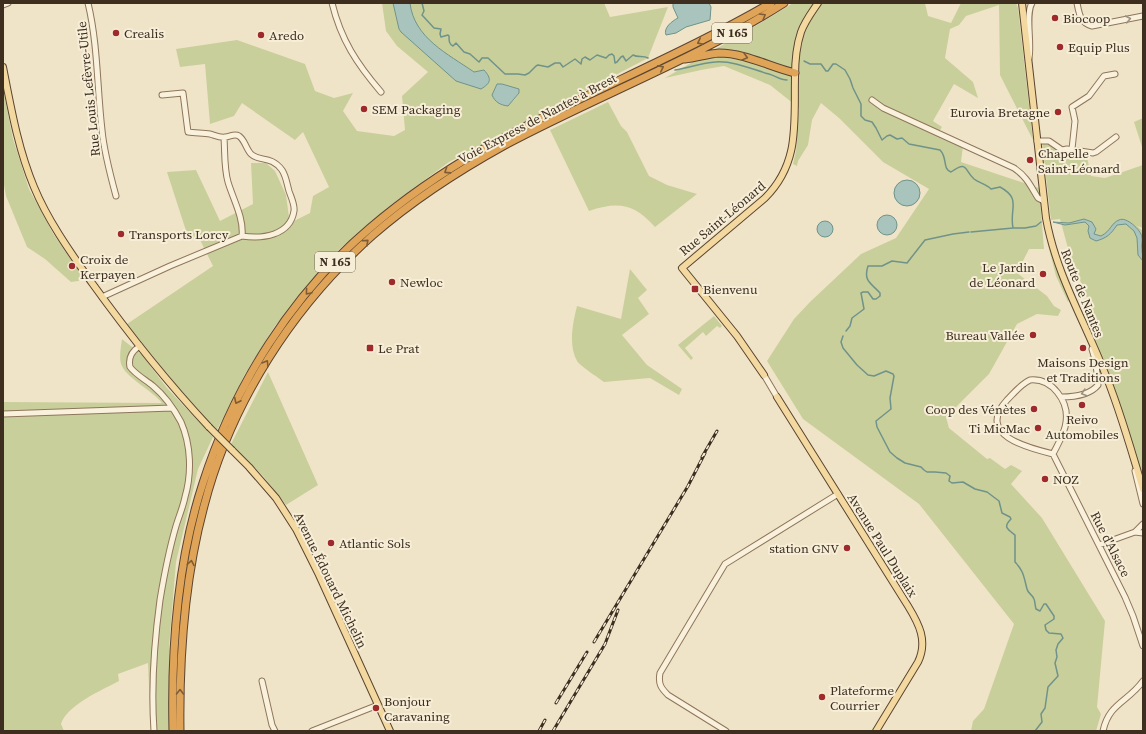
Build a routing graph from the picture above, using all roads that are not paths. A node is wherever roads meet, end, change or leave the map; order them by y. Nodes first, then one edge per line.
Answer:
1 (8, 3) edge
2 (88, 3) edge
3 (332, 3) edge
4 (771, 3) edge
5 (784, 3) edge
6 (818, 3) edge
7 (1022, 3) edge
8 (1032, 3) edge
9 (1077, 3) edge
10 (3, 5) edge
11 (1143, 16) edge
12 (679, 60) junction
13 (1029, 61) junction
14 (3, 67) edge
15 (795, 73) junction
16 (1116, 74) dead end
17 (381, 92) dead end
18 (162, 95) dead end
19 (872, 100) dead end
20 (1116, 137) dead end
21 (224, 138) junction
22 (1037, 141) junction
23 (1072, 149) junction
24 (116, 196) dead end
25 (1044, 201) junction
26 (242, 236) junction
27 (102, 297) junction
28 (1089, 336) junction
29 (140, 346) junction
30 (764, 375) joint
31 (777, 397) joint
32 (1061, 397) junction
33 (172, 408) junction
34 (3, 414) edge
35 (1053, 454) junction
36 (1134, 460) junction
37 (1143, 489) edge
38 (838, 494) junction
39 (1143, 504) edge
40 (1143, 525) edge
41 (1134, 532) junction
42 (1143, 533) edge
43 (1099, 545) junction
44 (1143, 646) edge
45 (262, 681) dead end
46 (1143, 681) edge
47 (378, 705) junction
48 (154, 731) edge
49 (173, 731) edge
50 (180, 731) edge
51 (275, 731) edge
52 (312, 731) edge
53 (390, 731) edge
54 (726, 731) edge
55 (876, 731) edge
56 (1103, 731) edge

1 - 10 street
2 - 24 street, Rue Louis Lefèvre-Utile
3 - 17 street
4 -> 49 highway, Voie Express de Nantes à Brest / N 165
12 -> 5 highway, Voie Express de Nantes à Brest / N 165
6 - 15 main road, Rue Saint-Léonard
7 - 13 main road, Route de Nantes
8 - 13 street
9 -> 11 street
12 -> 15 highway
50 -> 12 highway, Voie Express de Nantes à Brest / N 165
13 - 22 main road, Route de Nantes
14 - 27 main road, Avenue Édouard Michelin
15 - 30 main road, Rue Saint-Léonard
16 - 23 street
18 - 21 street
19 - 25 street
20 - 23 street
21 - 26 street
21 - 26 street
22 - 23 street
22 - 25 main road, Route de Nantes
25 - 28 main road, Route de Nantes
26 - 27 street
27 - 29 main road, Avenue Édouard Michelin
28 -> 32 street
28 - 36 main road, Route de Nantes
29 - 33 street
29 - 47 main road, Avenue Édouard Michelin, bridge
30 - 31 street, Avenue Paul Duplaix
31 - 38 main road, Avenue Paul Duplaix
32 - 35 street
32 - 35 street
33 - 34 street
33 - 48 street
35 - 43 street, Rue d'Alsace
36 - 37 main road, Route de Nantes
36 - 39 street
38 - 54 street
38 - 55 main road, Avenue Paul Duplaix
40 - 41 street
41 - 42 street
41 - 43 street
43 - 44 street, Rue d'Alsace
45 - 51 street
46 - 56 street
47 - 52 street
47 - 53 main road, Avenue Édouard Michelin

